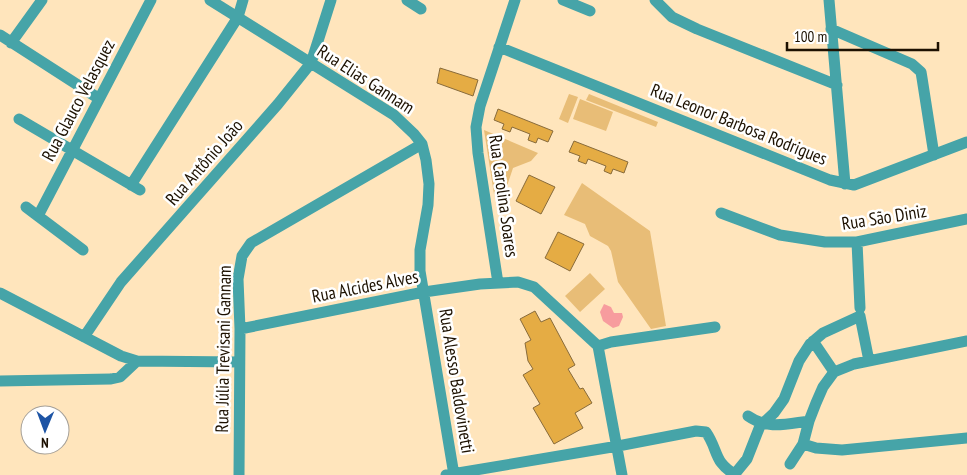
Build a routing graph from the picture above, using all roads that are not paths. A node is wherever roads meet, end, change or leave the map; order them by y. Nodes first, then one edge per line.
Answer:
1 (42, 0) edge
2 (151, 0) edge
3 (210, 0) edge
4 (243, 0) edge
5 (330, 0) edge
6 (407, 0) edge
7 (515, 0) edge
8 (563, 0) edge
9 (655, 0) edge
10 (829, 0) edge
11 (421, 9) dead end
12 (590, 11) dead end
13 (238, 17) junction
14 (831, 29) junction
15 (0, 35) edge
16 (12, 43) junction
17 (499, 47) junction
18 (311, 63) junction
19 (837, 85) junction
20 (98, 98) junction
21 (19, 119) dead end
22 (967, 142) edge
23 (422, 144) junction
24 (72, 149) junction
25 (934, 155) junction
26 (845, 184) junction
27 (26, 207) dead end
28 (721, 212) dead end
29 (38, 216) junction
30 (967, 219) edge
31 (857, 242) junction
32 (83, 250) dead end
33 (498, 283) junction
34 (424, 292) junction
35 (0, 293) edge
36 (860, 312) junction
37 (714, 327) dead end
38 (240, 329) junction
39 (84, 337) junction
40 (813, 341) junction
41 (967, 342) edge
42 (598, 346) junction
43 (137, 361) junction
44 (869, 361) junction
45 (239, 362) junction
46 (834, 372) junction
47 (0, 380) edge
48 (748, 416) dead end
49 (809, 421) junction
50 (763, 423) junction
51 (967, 438) edge
52 (804, 444) junction
53 (618, 446) junction
54 (790, 464) dead end
55 (239, 475) edge
56 (451, 475) edge
57 (622, 475) edge
58 (735, 475) edge

1 - 16 street
2 - 20 street, Rua Glauco Velasquez
3 - 13 street, Rua Elias Gannam
4 - 13 street
5 - 18 street, Rua Antônio João
6 - 11 street
7 - 17 street, Rua Carolina Soares
8 - 12 street
9 - 19 street
10 - 14 street
13 - 18 street, Rua Elias Gannam
13 - 24 street
14 - 19 street
14 - 25 street
15 - 16 street
16 - 20 street
17 - 26 street, Rua Leonor Barbosa Rodrigues
17 - 33 street, Rua Carolina Soares
18 - 23 street, Rua Elias Gannam
18 - 39 street, Rua Antônio João
19 - 26 street
20 - 24 street, Rua Glauco Velasquez
21 - 24 street
22 - 25 street
23 - 34 street
23 - 38 street, Rua Júlia Trevisani Gannam
24 - 29 street, Rua Glauco Velasquez
25 - 26 street
27 - 29 street
28 - 31 street, Rua São Diniz
29 - 32 street
30 - 31 street, Rua São Diniz
31 - 36 street
33 - 34 street, Rua Alcides Alves
33 - 42 street, Rua Alcides Alves
34 - 38 street, Rua Alcides Alves
34 - 56 street, Rua Alesso Baldovinetti
35 - 39 street
36 - 40 street
36 - 44 street
37 - 42 street
38 - 45 street, Rua Júlia Trevisani Gannam
39 - 43 street
40 - 46 street
40 - 50 street
41 - 44 street
42 - 53 street
43 - 45 street
43 - 47 street
44 - 46 street
45 - 55 street, Rua Júlia Trevisani Gannam
46 - 49 street
48 - 50 street
49 - 50 street
49 - 52 street
50 - 58 street
51 - 52 street
52 - 54 street
53 - 56 street
53 - 57 street
53 - 58 street

